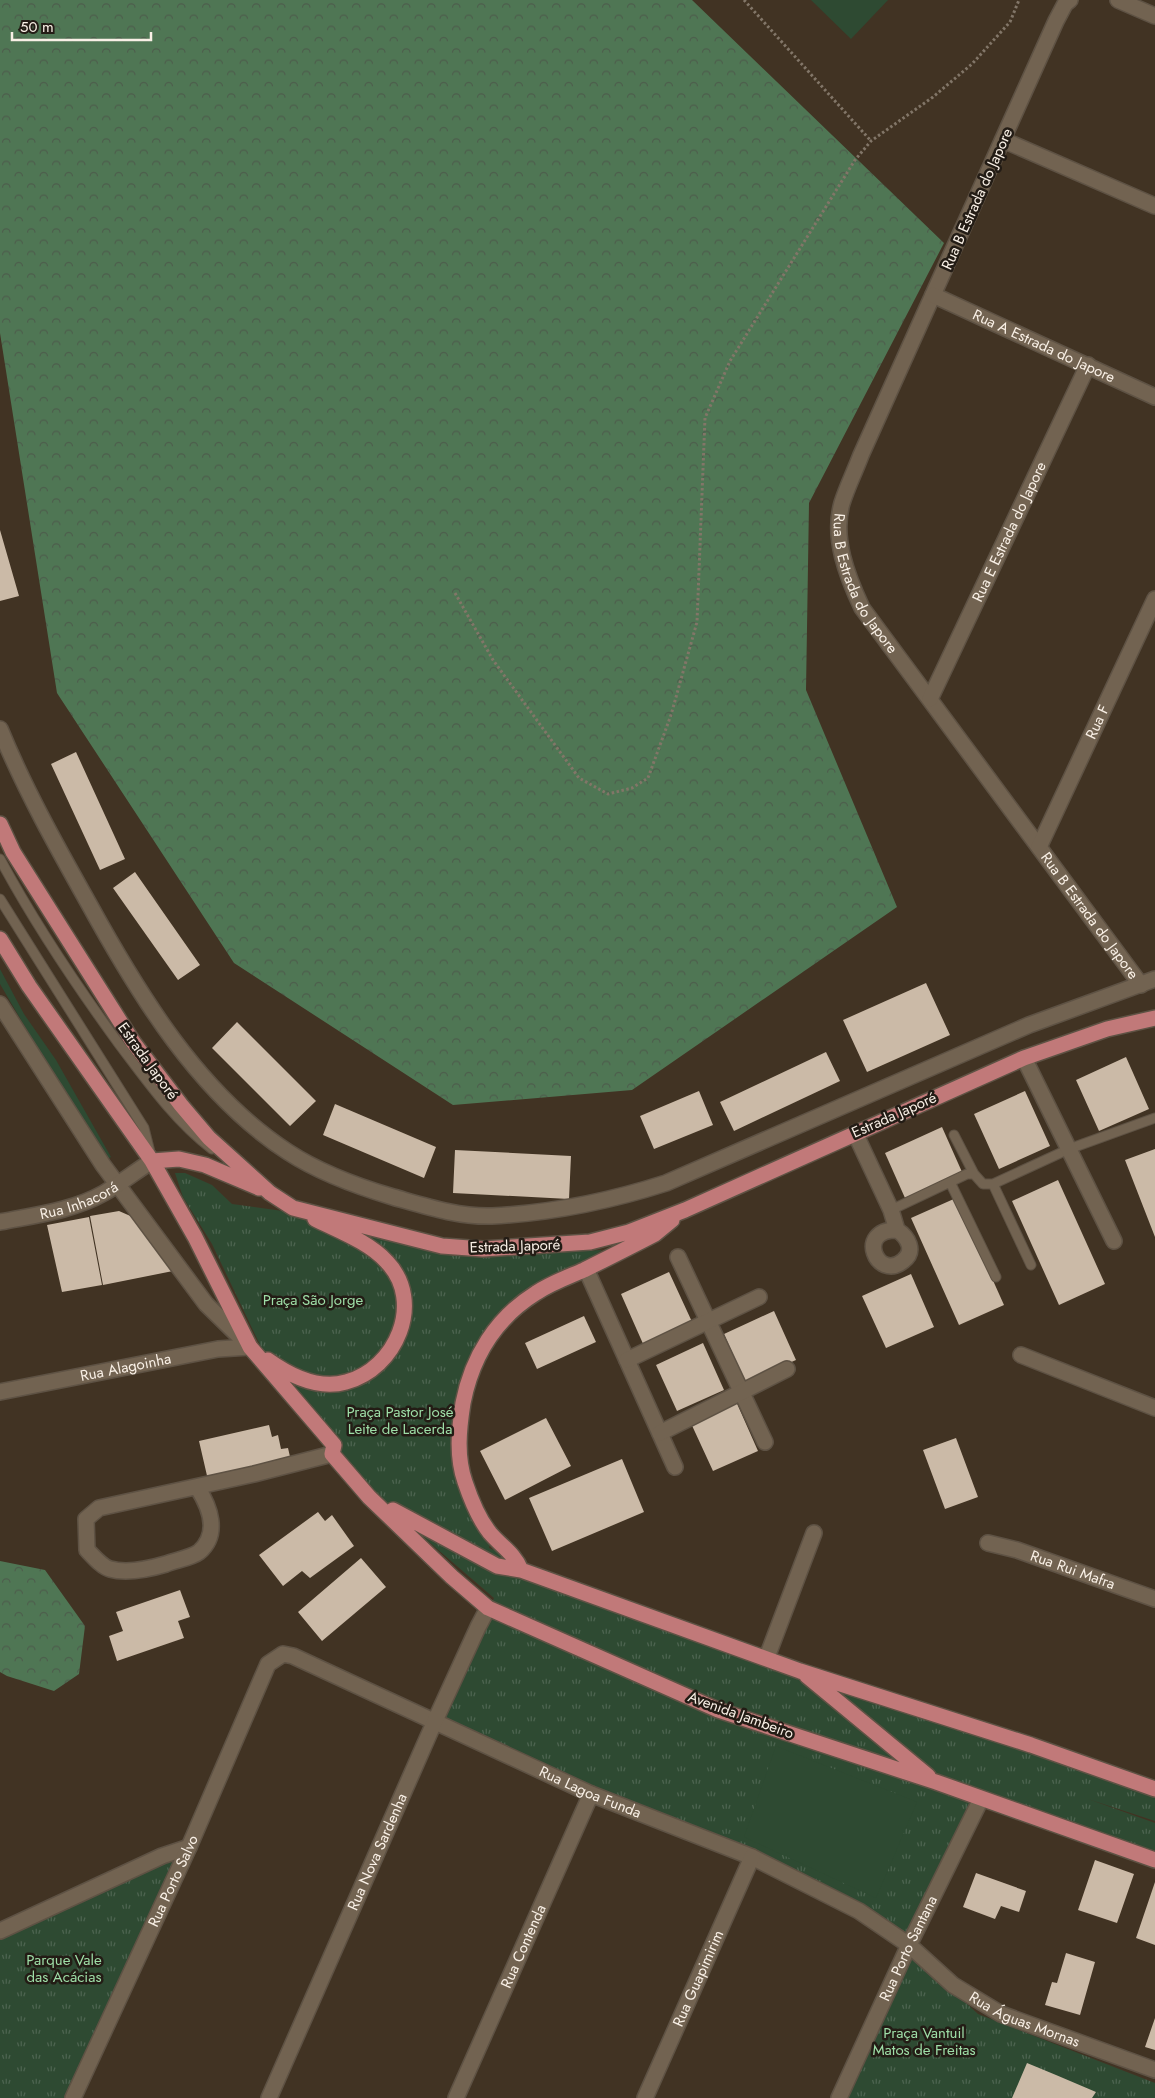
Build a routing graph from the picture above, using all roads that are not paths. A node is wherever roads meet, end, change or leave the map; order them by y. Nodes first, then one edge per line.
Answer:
1 (1070, 0) edge
2 (1118, 0) edge
3 (1155, 16) edge
4 (1004, 140) junction
5 (1155, 206) edge
6 (933, 295) junction
7 (1088, 365) junction
8 (1155, 397) edge
9 (1155, 599) edge
10 (930, 698) junction
11 (0, 729) edge
12 (0, 824) edge
13 (1039, 847) junction
14 (0, 859) edge
15 (0, 899) edge
16 (0, 939) edge
17 (1155, 979) edge
18 (1141, 985) junction
19 (2, 1012) edge
20 (1155, 1018) edge
21 (1024, 1058) junction
22 (1155, 1118) edge
23 (855, 1133) junction
24 (954, 1135) dead end
25 (1069, 1149) junction
26 (152, 1161) junction
27 (974, 1174) junction
28 (950, 1182) junction
29 (118, 1183) junction
30 (993, 1184) junction
31 (270, 1193) junction
32 (293, 1208) junction
33 (685, 1210) junction
34 (891, 1210) junction
35 (0, 1222) edge
36 (897, 1230) dead end
37 (1114, 1241) dead end
38 (678, 1257) dead end
39 (1031, 1265) dead end
40 (586, 1269) junction
41 (996, 1277) dead end
42 (759, 1297) dead end
43 (707, 1322) junction
44 (250, 1347) junction
45 (1021, 1355) dead end
46 (627, 1360) junction
47 (787, 1369) dead end
48 (742, 1390) junction
49 (0, 1392) edge
50 (1152, 1404) edge
51 (660, 1433) junction
52 (765, 1442) dead end
53 (332, 1454) junction
54 (675, 1467) dead end
55 (197, 1487) junction
56 (369, 1497) junction
57 (814, 1533) dead end
58 (988, 1543) dead end
59 (521, 1570) junction
60 (1155, 1599) edge
61 (488, 1608) junction
62 (767, 1658) junction
63 (268, 1664) joint
64 (800, 1671) junction
65 (434, 1723) junction
66 (936, 1782) junction
67 (1155, 1789) edge
68 (590, 1794) junction
69 (981, 1799) junction
70 (189, 1848) junction
71 (752, 1857) junction
72 (1155, 1860) edge
73 (0, 1931) edge
74 (908, 1945) junction
75 (1155, 2070) edge
76 (73, 2098) edge
77 (269, 2098) edge
78 (456, 2098) edge
79 (645, 2098) edge
80 (839, 2098) edge

1 - 4 street, Rua B Estrada do Japore
2 - 3 street
4 - 5 street
4 - 6 street, Rua B Estrada do Japore
6 - 7 street, Rua A Estrada do Japore
6 - 10 street, Rua B Estrada do Japore
7 - 8 street, Rua A Estrada do Japore
7 - 10 street, Rua E Estrada do Japore
9 - 13 street, Rua F
10 - 13 street, Rua B Estrada do Japore
11 - 18 street
12 - 31 main road, Estrada Japoré
13 - 18 street, Rua B Estrada do Japore
14 - 31 lane
15 - 26 lane
16 - 26 main road
17 - 18 street
19 - 29 street
20 - 21 main road, Estrada Japoré
21 - 23 main road, Estrada Japoré
21 - 25 street
22 - 25 lane
23 - 33 main road, Estrada Japoré
23 - 34 street
24 - 27 lane
25 - 30 lane
25 - 37 street
26 - 29 street, Rua Inhacorá
26 - 31 main road
26 - 44 main road
27 - 28 lane
27 - 30 lane
28 - 34 lane
28 - 41 lane
29 - 35 street, Rua Inhacorá
29 - 44 street
30 - 39 lane
31 - 32 main road, Estrada Japoré
32 - 33 main road, Estrada Japoré
32 - 44 main road
33 - 40 main road
34 - 36 street
38 - 43 street
40 - 46 street
40 - 59 main road
42 - 43 street
43 - 46 street
43 - 48 street
44 - 49 street, Rua Alagoinha
44 - 53 main road
45 - 50 street
46 - 51 street
47 - 48 street
48 - 51 street
48 - 52 street
51 - 54 street
53 - 55 street
53 - 56 main road
55 - 55 street
56 - 59 main road
56 - 61 main road, Avenida Jambeiro
57 - 62 street
58 - 60 street, Rua Rui Mafra
59 - 62 main road
61 - 65 street, Rua Nova Sardenha
61 - 66 main road, Avenida Jambeiro
62 - 64 main road
63 - 65 street, Rua Lagoa Funda
63 - 70 street, Rua Porto Salvo
64 - 66 main road
64 - 67 main road
65 - 68 street, Rua Lagoa Funda
65 - 77 street, Rua Nova Sardenha
66 - 69 main road, Avenida Jambeiro
68 - 71 street, Rua Lagoa Funda
68 - 78 street, Rua Contenda
69 - 72 main road, Avenida Jambeiro
69 - 74 street, Rua Porto Santana
70 - 73 street
70 - 76 street, Rua Porto Salvo
71 - 74 street, Rua Lagoa Funda
71 - 79 street, Rua Guapimirim
74 - 75 street, Rua Águas Mornas
74 - 80 street, Rua Porto Santana

